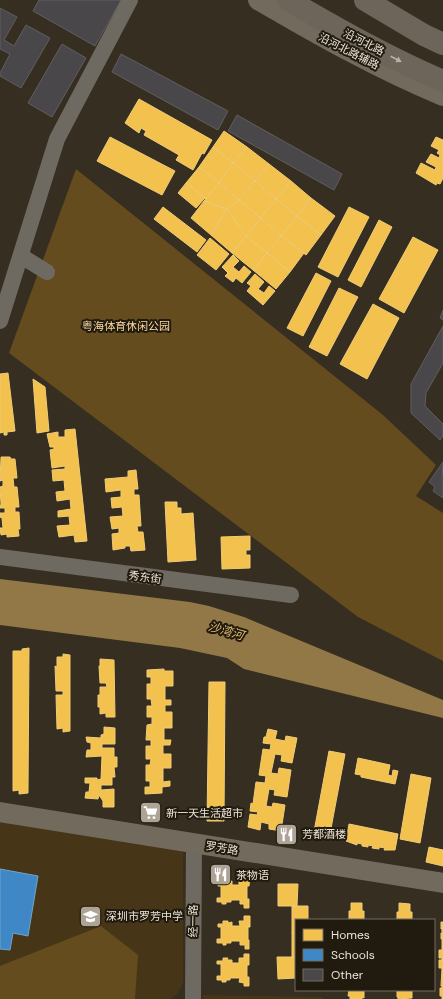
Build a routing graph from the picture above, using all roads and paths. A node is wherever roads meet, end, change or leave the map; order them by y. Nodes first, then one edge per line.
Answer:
1 (130, 0) edge
2 (258, 0) edge
3 (277, 0) edge
4 (288, 0) edge
5 (370, 3) edge
6 (443, 31) edge
7 (318, 35) junction
8 (443, 44) edge
9 (443, 80) edge
10 (443, 96) edge
11 (21, 256) junction
12 (47, 272) dead end
13 (0, 321) edge
14 (0, 557) edge
15 (291, 595) dead end
16 (0, 812) edge
17 (194, 843) junction
18 (443, 884) edge
19 (193, 999) edge

1 - 11 street
2 - 7 main road, 沿河北路辅路
3 - 7 highway
4 -> 9 highway, 沿河北路
5 - 6 highway
5 - 8 highway
7 - 10 main road, 沿河北路辅路
11 - 12 street
11 - 13 street
14 - 15 street, 秀东街
16 - 17 main road, 罗芳路
17 - 18 main road, 罗芳路
17 - 19 street, 经一路

